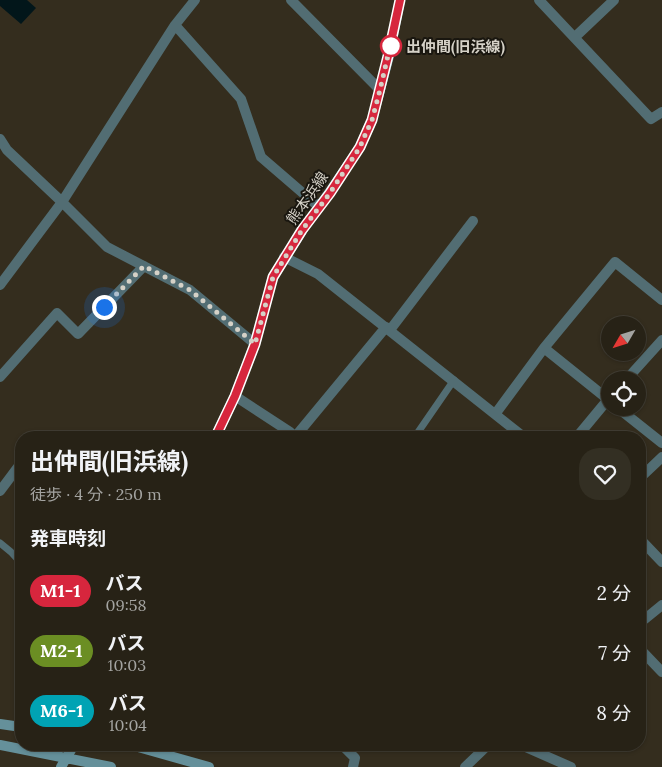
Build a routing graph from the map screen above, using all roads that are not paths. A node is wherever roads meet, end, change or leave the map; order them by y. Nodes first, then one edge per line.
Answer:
1 (195, 0) edge
2 (291, 0) edge
3 (400, 0) edge
4 (539, 0) edge
5 (614, 0) edge
6 (175, 25) junction
7 (575, 37) junction
8 (380, 90) junction
9 (662, 112) edge
10 (0, 139) edge
11 (62, 202) junction
12 (319, 207) junction
13 (473, 221) dead end
14 (284, 257) junction
15 (144, 266) junction
16 (0, 285) edge
17 (662, 300) edge
18 (388, 329) junction
19 (662, 340) edge
20 (255, 344) junction
21 (544, 348) junction
22 (634, 371) edge
23 (0, 377) edge
24 (454, 380) junction
25 (601, 393) edge
26 (235, 396) junction
27 (601, 408) edge
28 (496, 413) junction
29 (628, 416) edge
30 (218, 431) edge
31 (288, 431) edge
32 (300, 431) edge
33 (419, 431) edge
34 (517, 431) edge
35 (582, 431) edge
36 (662, 443) edge
37 (662, 457) edge
38 (15, 471) edge
39 (646, 472) edge
40 (0, 491) edge
41 (0, 543) edge
42 (646, 545) edge
43 (15, 556) edge
44 (662, 562) edge
45 (662, 605) edge
46 (646, 618) edge
47 (646, 655) edge
48 (662, 672) edge
49 (0, 724) edge
50 (15, 726) edge
51 (0, 746) edge
52 (15, 750) edge
53 (20, 751) edge
54 (70, 751) edge
55 (153, 751) edge
56 (348, 751) edge
57 (482, 751) edge
58 (535, 751) edge
59 (64, 762) edge
60 (111, 767) edge
61 (210, 767) edge
62 (353, 767) edge
63 (465, 767) edge
64 (571, 767) edge

1 - 6 street
2 - 8 street
3 - 8 main road, 熊本浜線
4 - 7 street
5 - 7 street
6 - 11 street
6 - 12 street
7 - 9 street
8 - 12 main road, 熊本浜線
10 - 11 street
11 - 15 street
11 - 16 street
12 - 14 main road, 熊本浜線
13 - 18 street
14 - 18 street
14 - 20 main road, 熊本浜線
15 - 20 street
15 - 23 street
17 - 21 street
18 - 24 street
18 - 32 street
19 - 22 street
20 - 26 main road, 熊本浜線
21 - 25 street
21 - 28 street
24 - 28 street
24 - 33 lane
26 - 30 main road, 熊本浜線
26 - 31 street
27 - 35 street
28 - 34 street
29 - 36 street
37 - 39 street
38 - 40 street
41 - 43 lane
42 - 44 street
45 - 46 street
47 - 48 street
49 - 50 main road
51 - 52 main road
53 - 59 main road
54 - 59 main road
55 - 61 main road
56 - 62 street
57 - 63 street
58 - 64 street
59 - 60 main road

